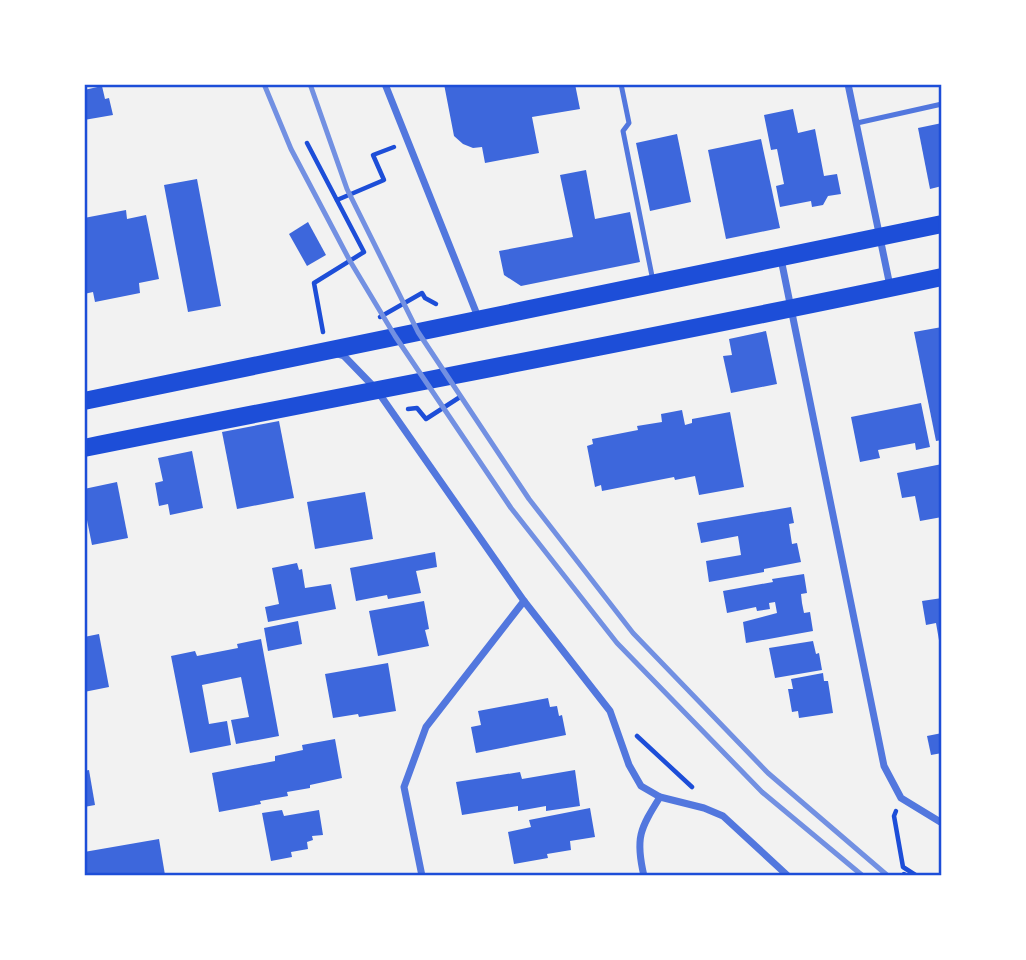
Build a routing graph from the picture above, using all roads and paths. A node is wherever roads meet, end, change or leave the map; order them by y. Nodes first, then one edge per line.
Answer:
1 (385, 84) edge
2 (621, 84) edge
3 (848, 84) edge
4 (942, 104) edge
5 (856, 123) junction
6 (408, 141) junction
7 (307, 143) dead end
8 (337, 200) junction
9 (942, 224) edge
10 (880, 236) junction
11 (780, 258) junction
12 (942, 277) edge
13 (653, 284) junction
14 (891, 288) junction
15 (791, 310) junction
16 (479, 319) junction
17 (326, 350) junction
18 (376, 389) junction
19 (84, 401) edge
20 (84, 448) edge
21 (524, 601) junction
22 (610, 711) junction
23 (692, 788) dead end
24 (660, 797) junction
25 (901, 798) junction
26 (942, 823) edge
27 (422, 876) edge
28 (644, 876) edge
29 (788, 876) edge
30 (917, 876) edge

1 - 6 street
2 - 13 lane
3 - 5 street
4 - 5 lane
5 - 10 street
6 - 8 path
6 - 16 street
7 - 8 path
8 - 17 path
9 - 10 main road
10 - 11 main road
10 - 14 street
11 - 13 main road
11 - 15 street
12 - 14 main road
13 - 16 main road
14 - 15 main road
15 - 18 main road
15 - 25 street
16 - 17 main road
17 - 18 street
17 - 19 main road
18 - 20 main road
18 - 21 street
21 - 22 street
21 - 27 street
22 - 23 path
22 - 24 street
24 - 28 street
24 - 29 street
25 - 26 street
25 - 30 path

